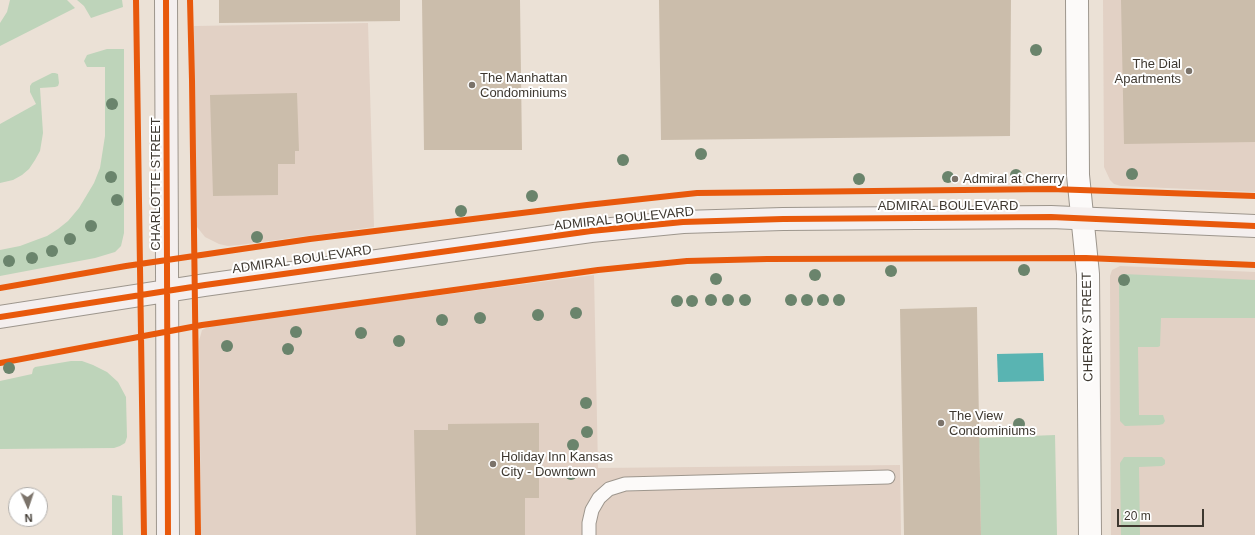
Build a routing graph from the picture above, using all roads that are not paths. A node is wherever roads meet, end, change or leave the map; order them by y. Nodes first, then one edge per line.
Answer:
1 (166, 0) edge
2 (1077, 0) edge
3 (1082, 218) junction
4 (1255, 226) edge
5 (167, 291) junction
6 (0, 317) edge
7 (888, 477) dead end
8 (168, 535) edge
9 (589, 535) edge
10 (1090, 535) edge

1 - 5 street, CHARLOTTE STREET
2 - 3 street, CHERRY STREET
3 - 4 street, ADMIRAL BOULEVARD
3 - 5 street, ADMIRAL BOULEVARD
3 - 10 street, CHERRY STREET
5 - 6 street, ADMIRAL BOULEVARD
5 - 8 street, CHARLOTTE STREET
7 - 9 lane

